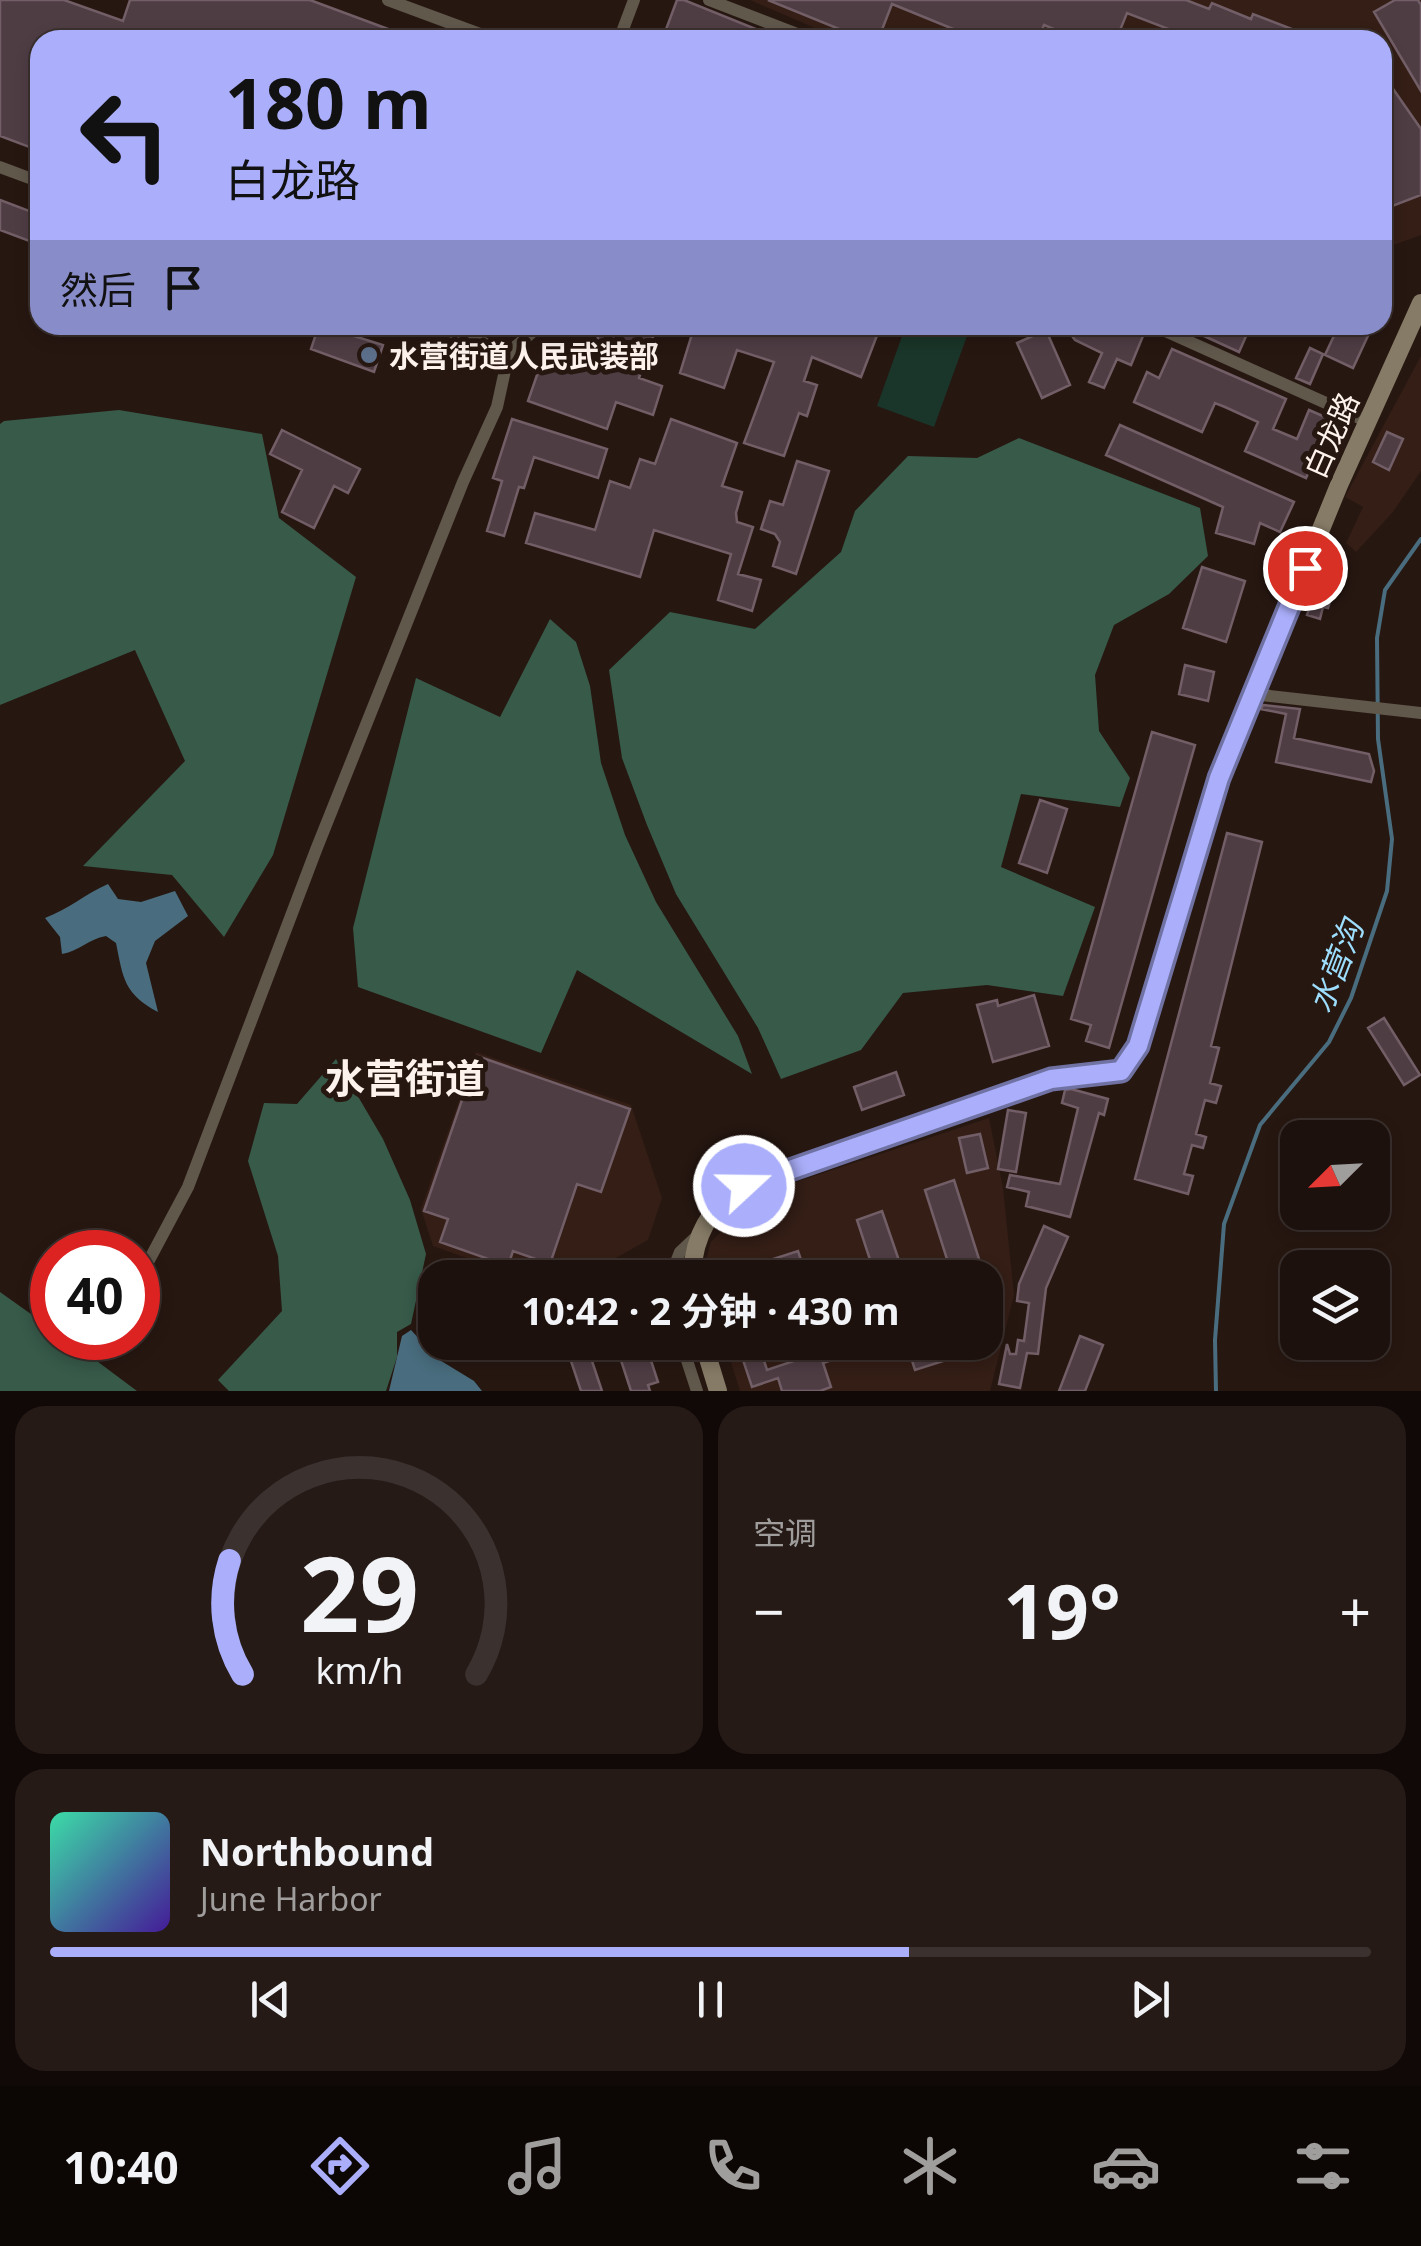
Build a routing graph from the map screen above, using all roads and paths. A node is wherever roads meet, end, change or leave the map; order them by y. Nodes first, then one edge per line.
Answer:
1 (388, 0) edge
2 (634, 0) edge
3 (709, 0) edge
4 (469, 30) edge
5 (623, 30) edge
6 (787, 30) edge
7 (0, 167) edge
8 (30, 178) edge
9 (1421, 304) edge
10 (462, 335) edge
11 (529, 335) edge
12 (1174, 335) edge
13 (509, 352) junction
14 (1366, 421) junction
15 (1253, 694) junction
16 (1421, 713) edge
17 (698, 1235) junction
18 (160, 1240) edge
19 (677, 1260) edge
20 (693, 1260) edge
21 (687, 1360) edge
22 (709, 1360) edge
23 (698, 1391) edge
24 (718, 1391) edge

1 - 4 street
2 - 5 street
3 - 6 street
7 - 8 street
9 - 14 street, 白龙路
10 - 13 street
11 - 13 street
12 - 14 street
13 - 18 street
14 - 15 street, 白龙路
15 - 16 street
15 - 17 street, 白龙路
17 - 19 street
17 - 20 street
21 - 23 street
22 - 24 street

